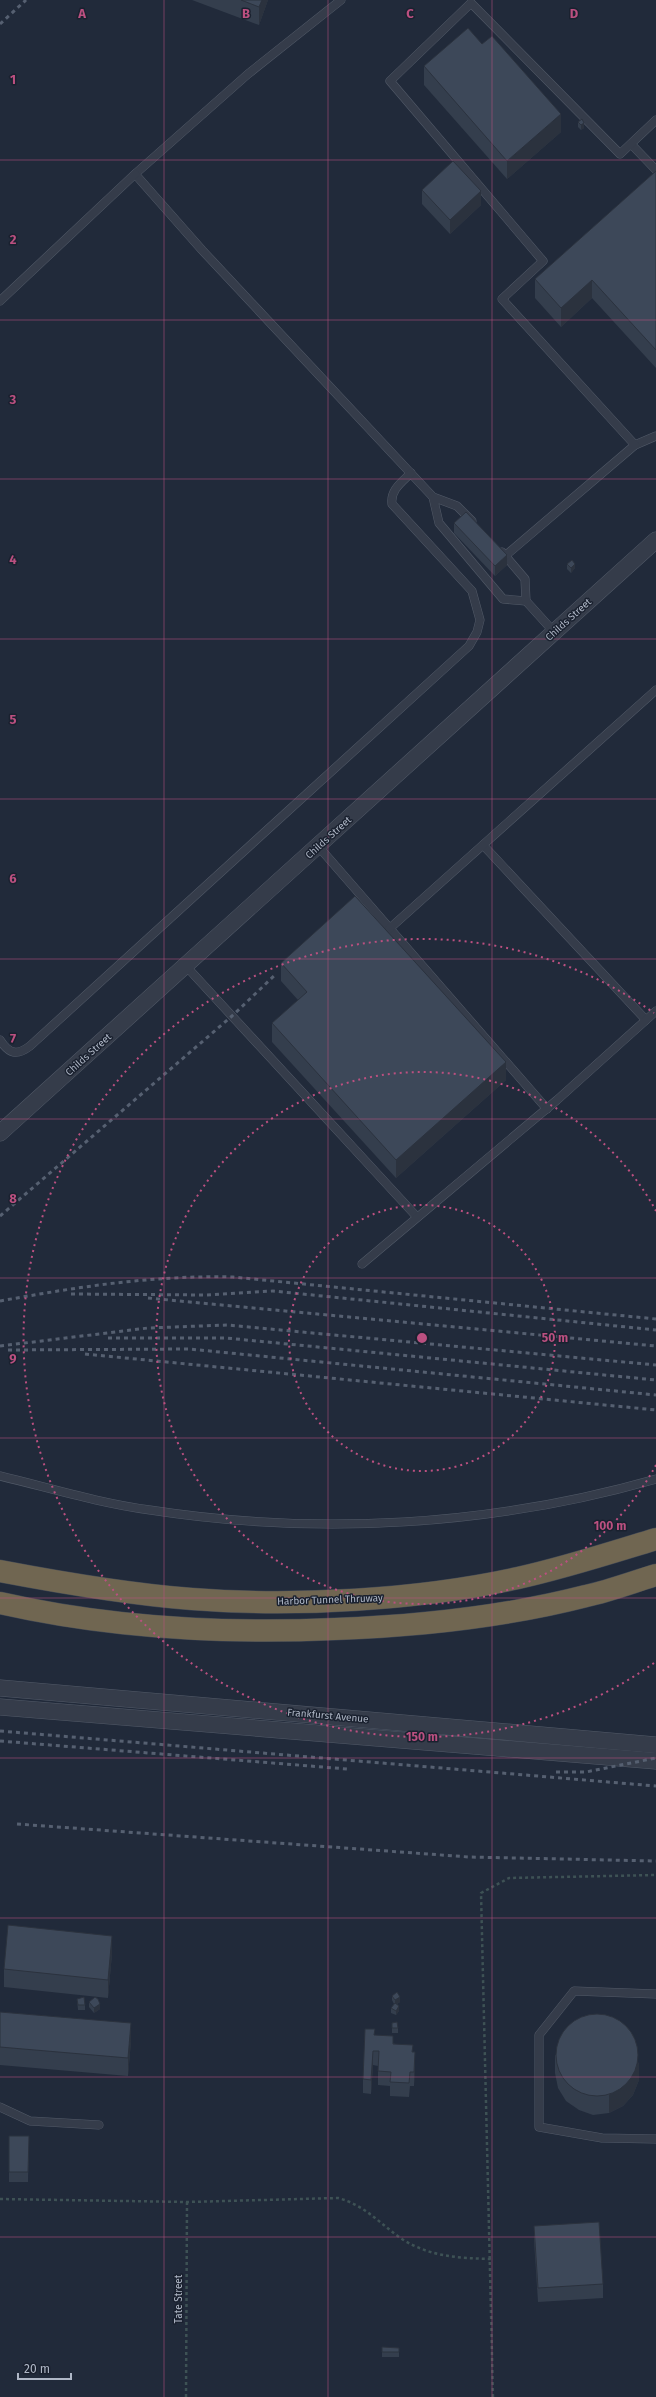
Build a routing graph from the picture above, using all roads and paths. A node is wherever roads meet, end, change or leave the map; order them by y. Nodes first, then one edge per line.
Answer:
1 (341, 0) edge
2 (656, 120) edge
3 (631, 144) junction
4 (656, 170) edge
5 (134, 174) junction
6 (0, 301) edge
7 (656, 436) edge
8 (635, 445) junction
9 (411, 473) junction
10 (433, 497) junction
11 (478, 528) edge
12 (656, 540) edge
13 (495, 544) edge
14 (505, 556) junction
15 (526, 601) junction
16 (554, 632) junction
17 (656, 690) edge
18 (483, 845) junction
19 (318, 846) junction
20 (389, 929) junction
21 (185, 965) junction
22 (656, 1011) edge
23 (646, 1020) junction
24 (0, 1040) edge
25 (547, 1108) junction
26 (0, 1134) edge
27 (417, 1217) junction
28 (362, 1264) dead end
29 (0, 1476) edge
30 (656, 1479) edge
31 (656, 1539) edge
32 (0, 1571) edge
33 (656, 1575) edge
34 (0, 1603) edge
35 (0, 1688) edge
36 (0, 1707) edge
37 (656, 1745) edge
38 (656, 1760) edge
39 (656, 1875) edge
40 (656, 1994) edge
41 (0, 2107) edge
42 (99, 2125) dead end
43 (656, 2139) edge
44 (0, 2200) edge
45 (187, 2202) junction
46 (491, 2259) junction
47 (186, 2397) edge
48 (493, 2397) edge

1 - 5 lane
2 - 3 lane
3 - 4 lane
3 - 8 lane
5 - 6 lane
5 - 9 lane
7 - 8 lane
8 - 14 lane
9 - 10 lane
9 - 24 lane
10 - 11 lane
10 - 15 lane
12 - 16 street, Childs Street
13 - 14 lane
14 - 15 lane
15 - 16 lane
16 - 19 street, Childs Street
17 - 18 lane
18 - 20 lane
18 - 23 lane
19 - 20 lane
19 - 21 street, Childs Street
20 - 25 lane
21 - 26 street, Childs Street
21 - 27 lane
22 - 23 lane
23 - 25 lane
25 - 27 lane
27 - 28 lane
29 - 30 lane
31 - 32 highway, Harbor Tunnel Thruway
33 - 34 highway
35 - 37 street, Frankfurst Avenue
36 - 38 street, Frankfurst Avenue
39 - 46 path
40 - 43 lane
41 - 42 lane
44 - 45 path
45 - 46 path
45 - 47 path, Tate Street
46 - 48 path

